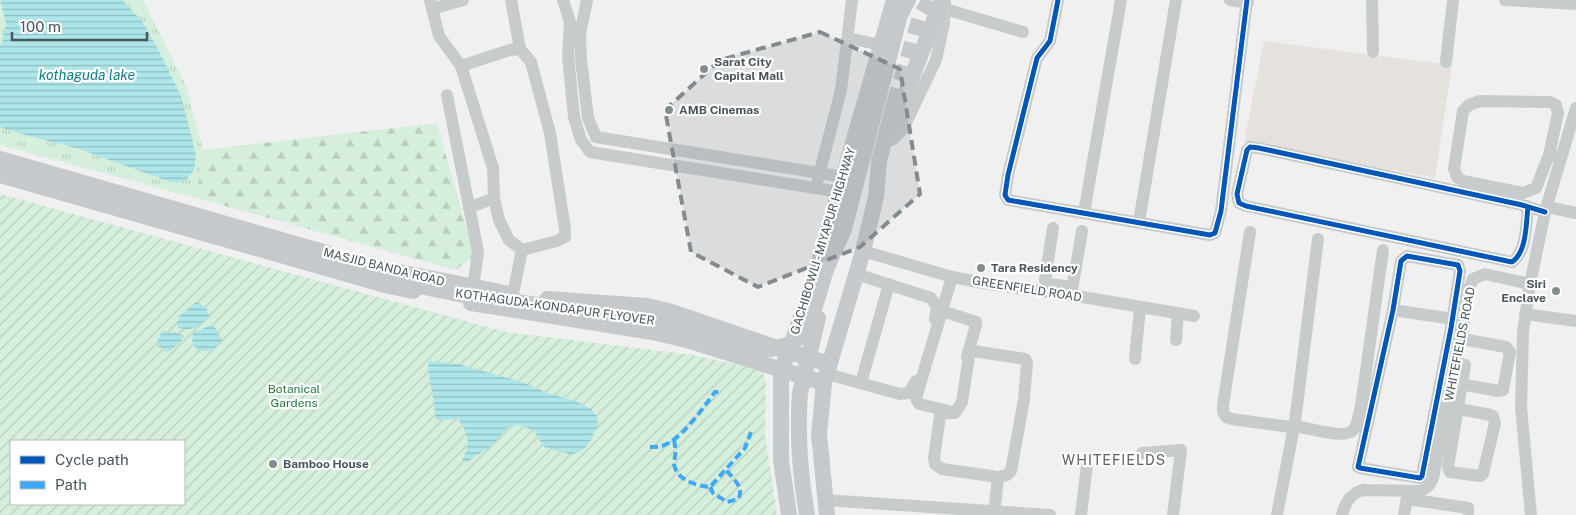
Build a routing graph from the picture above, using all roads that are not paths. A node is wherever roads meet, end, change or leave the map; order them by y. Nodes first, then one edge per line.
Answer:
1 (463, 0) edge
2 (511, 0) edge
3 (562, 0) edge
4 (587, 0) edge
5 (852, 0) edge
6 (894, 0) edge
7 (908, 0) edge
8 (1058, 0) edge
9 (1121, 0) edge
10 (1176, 0) edge
11 (1230, 0) edge
12 (1372, 0) edge
13 (1453, 0) edge
14 (1505, 0) edge
15 (1248, 1) edge
16 (944, 3) edge
17 (1576, 4) edge
18 (431, 5) edge
19 (1023, 32) dead end
20 (848, 38) junction
21 (881, 45) junction
22 (520, 49) junction
23 (1373, 52) dead end
24 (1446, 62) dead end
25 (461, 66) junction
26 (448, 95) dead end
27 (894, 104) tunnel mouth
28 (1576, 108) edge
29 (596, 137) junction
30 (590, 152) junction
31 (1555, 156) junction
32 (0, 159) edge
33 (879, 161) junction
34 (820, 172) junction
35 (0, 175) edge
36 (842, 184) junction
37 (816, 187) junction
38 (494, 198) junction
39 (1528, 207) junction
40 (469, 208) junction
41 (1546, 209) junction
42 (1576, 212) edge
43 (1084, 213) junction
44 (1139, 222) junction
45 (1053, 228) dead end
46 (844, 229) junction
47 (1082, 231) dead end
48 (1250, 232) dead end
49 (1318, 239) dead end
50 (286, 242) junction
51 (522, 250) junction
52 (1383, 250) dead end
53 (863, 251) junction
54 (856, 274) junction
55 (952, 277) junction
56 (889, 284) junction
57 (1530, 284) junction
58 (474, 288) junction
59 (1069, 291) junction
60 (513, 294) junction
61 (1140, 308) junction
62 (1394, 310) junction
63 (942, 311) junction
64 (1178, 313) junction
65 (1525, 314) junction
66 (1194, 316) dead end
67 (1576, 321) edge
68 (1460, 326) junction
69 (1176, 340) dead end
70 (789, 352) junction
71 (1135, 359) dead end
72 (781, 370) junction
73 (827, 374) junction
74 (861, 383) junction
75 (1461, 384) junction
76 (1452, 408) junction
77 (1295, 427) junction
78 (1142, 453) dead end
79 (1087, 464) dead end
80 (998, 477) junction
81 (1407, 495) junction
82 (826, 507) edge
83 (923, 511) edge
84 (994, 513) edge
85 (789, 515) edge
86 (807, 515) edge
87 (1050, 515) edge
88 (1081, 515) edge
89 (1173, 515) edge
90 (1277, 515) edge
91 (1342, 515) edge
92 (1404, 515) edge
93 (1468, 515) edge
94 (1531, 515) edge

1 - 18 street
2 - 22 street
3 - 30 street
4 - 29 street
5 - 20 street
6 - 21 main road, GACHIBOWLI - MIYAPUR HIGHWAY
7 - 46 main road, KOTHAGUDA-KONDAPUR FLYOVER
8 - 43 street
9 - 43 street
10 - 44 street
11 - 15 street
12 - 23 street
13 - 24 street
14 - 17 street
15 - 44 street
16 - 19 street
16 - 33 main road
18 - 25 street
20 - 21 street
20 - 34 street
21 - 36 main road, GACHIBOWLI - MIYAPUR HIGHWAY
22 - 25 street
22 - 51 street
25 - 38 street
26 - 40 street
27 - 33 main road
28 - 31 street
29 - 30 street
29 - 34 street
30 - 37 street
31 - 31 street
31 - 41 street
32 - 50 main road, MASJID BANDA ROAD
33 - 53 main road
34 - 36 street
34 - 37 street
35 - 72 main road, MASJID BANDA ROAD
36 - 37 street
36 - 70 main road, GACHIBOWLI - MIYAPUR HIGHWAY
38 - 40 street
38 - 51 street
39 - 39 street
39 - 41 street
40 - 58 street
41 - 42 street
41 - 57 street
43 - 44 street
45 - 59 street
46 - 50 main road, KOTHAGUDA-KONDAPUR FLYOVER, bridge
46 - 86 main road, KOTHAGUDA-KONDAPUR FLYOVER, bridge
47 - 59 street
48 - 77 street
49 - 77 street
50 - 58 main road, MASJID BANDA ROAD
51 - 60 street
52 - 77 street
53 - 54 main road
53 - 55 street, GREENFIELD ROAD
54 - 56 street
54 - 73 main road
55 - 59 street, GREENFIELD ROAD
55 - 63 street
56 - 74 street
56 - 74 street
57 - 65 street
57 - 68 street, WHITEFIELDS ROAD
58 - 60 main road, MASJID BANDA ROAD
59 - 61 street, GREENFIELD ROAD
60 - 70 main road, MASJID BANDA ROAD
61 - 64 street, GREENFIELD ROAD
61 - 71 street
62 - 68 street
62 - 68 street
62 - 68 street
63 - 63 street
64 - 66 street, GREENFIELD ROAD
64 - 69 street
65 - 67 street
65 - 94 street
68 - 75 street
68 - 75 street
68 - 76 street, WHITEFIELDS ROAD
70 - 72 main road, GACHIBOWLI - MIYAPUR HIGHWAY
70 - 73 main road, MASJID BANDA ROAD
72 - 73 main road, MASJID BANDA ROAD
72 - 85 main road, GACHIBOWLI - MIYAPUR HIGHWAY
73 - 74 street
73 - 82 main road
75 - 76 street
76 - 76 street
76 - 81 street, WHITEFIELDS ROAD
77 - 90 street
78 - 89 street
79 - 88 street
80 - 80 street
80 - 84 street
81 - 91 street, WHITEFIELDS ROAD
81 - 92 street
81 - 93 street
82 - 83 street
83 - 84 street
84 - 87 street

